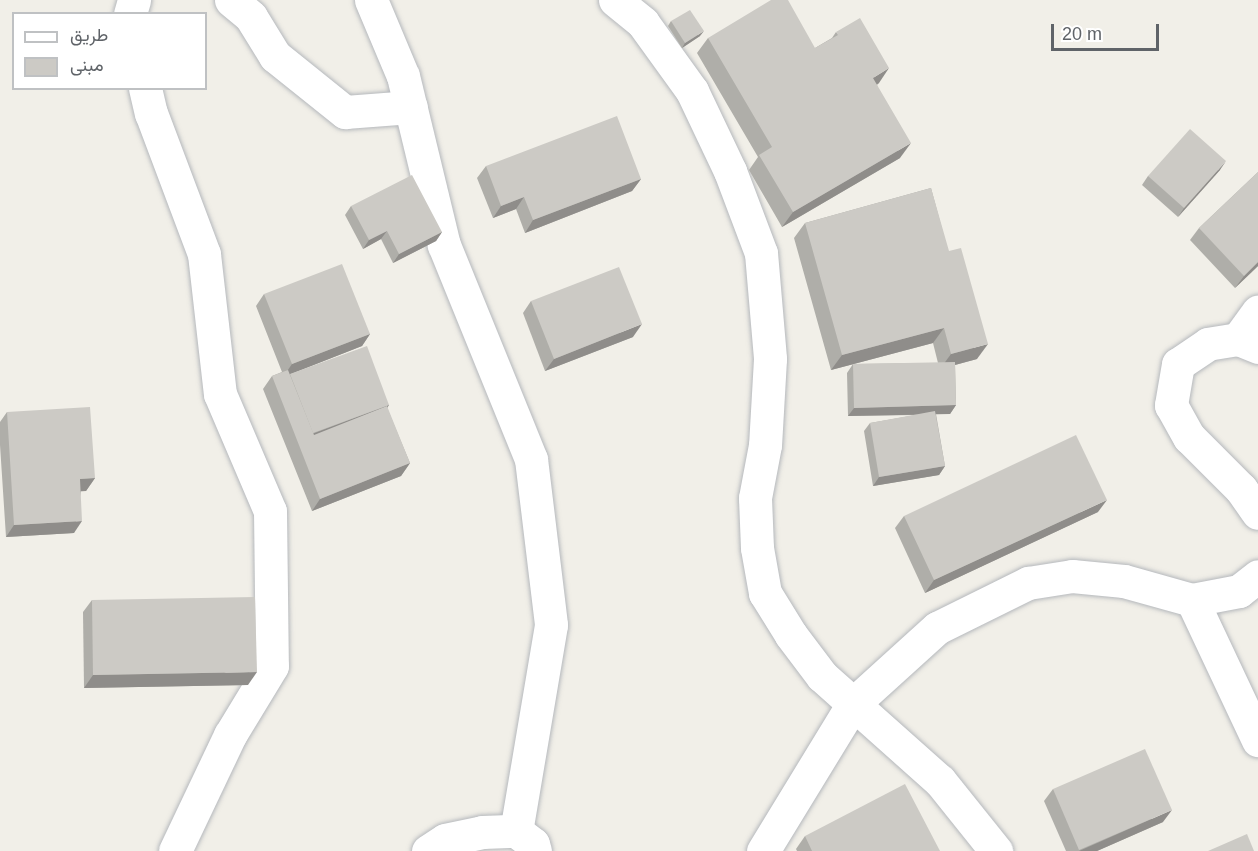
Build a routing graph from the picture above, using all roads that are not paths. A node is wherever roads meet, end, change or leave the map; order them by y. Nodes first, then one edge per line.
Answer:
1 (231, 0) edge
2 (370, 0) edge
3 (615, 0) edge
4 (145, 90) edge
5 (411, 107) junction
6 (1258, 311) edge
7 (1248, 343) edge
8 (1258, 513) edge
9 (1258, 576) edge
10 (1192, 600) junction
11 (852, 705) junction
12 (1258, 740) edge
13 (525, 841) edge
14 (175, 851) edge
15 (428, 851) edge
16 (763, 851) edge
17 (996, 851) edge

1 - 5 street
2 - 5 street
3 - 11 street
4 - 14 street
5 - 13 street
6 - 7 street
7 - 8 street
9 - 10 street
10 - 11 street
10 - 12 street
11 - 16 street
11 - 17 street
13 - 15 street

